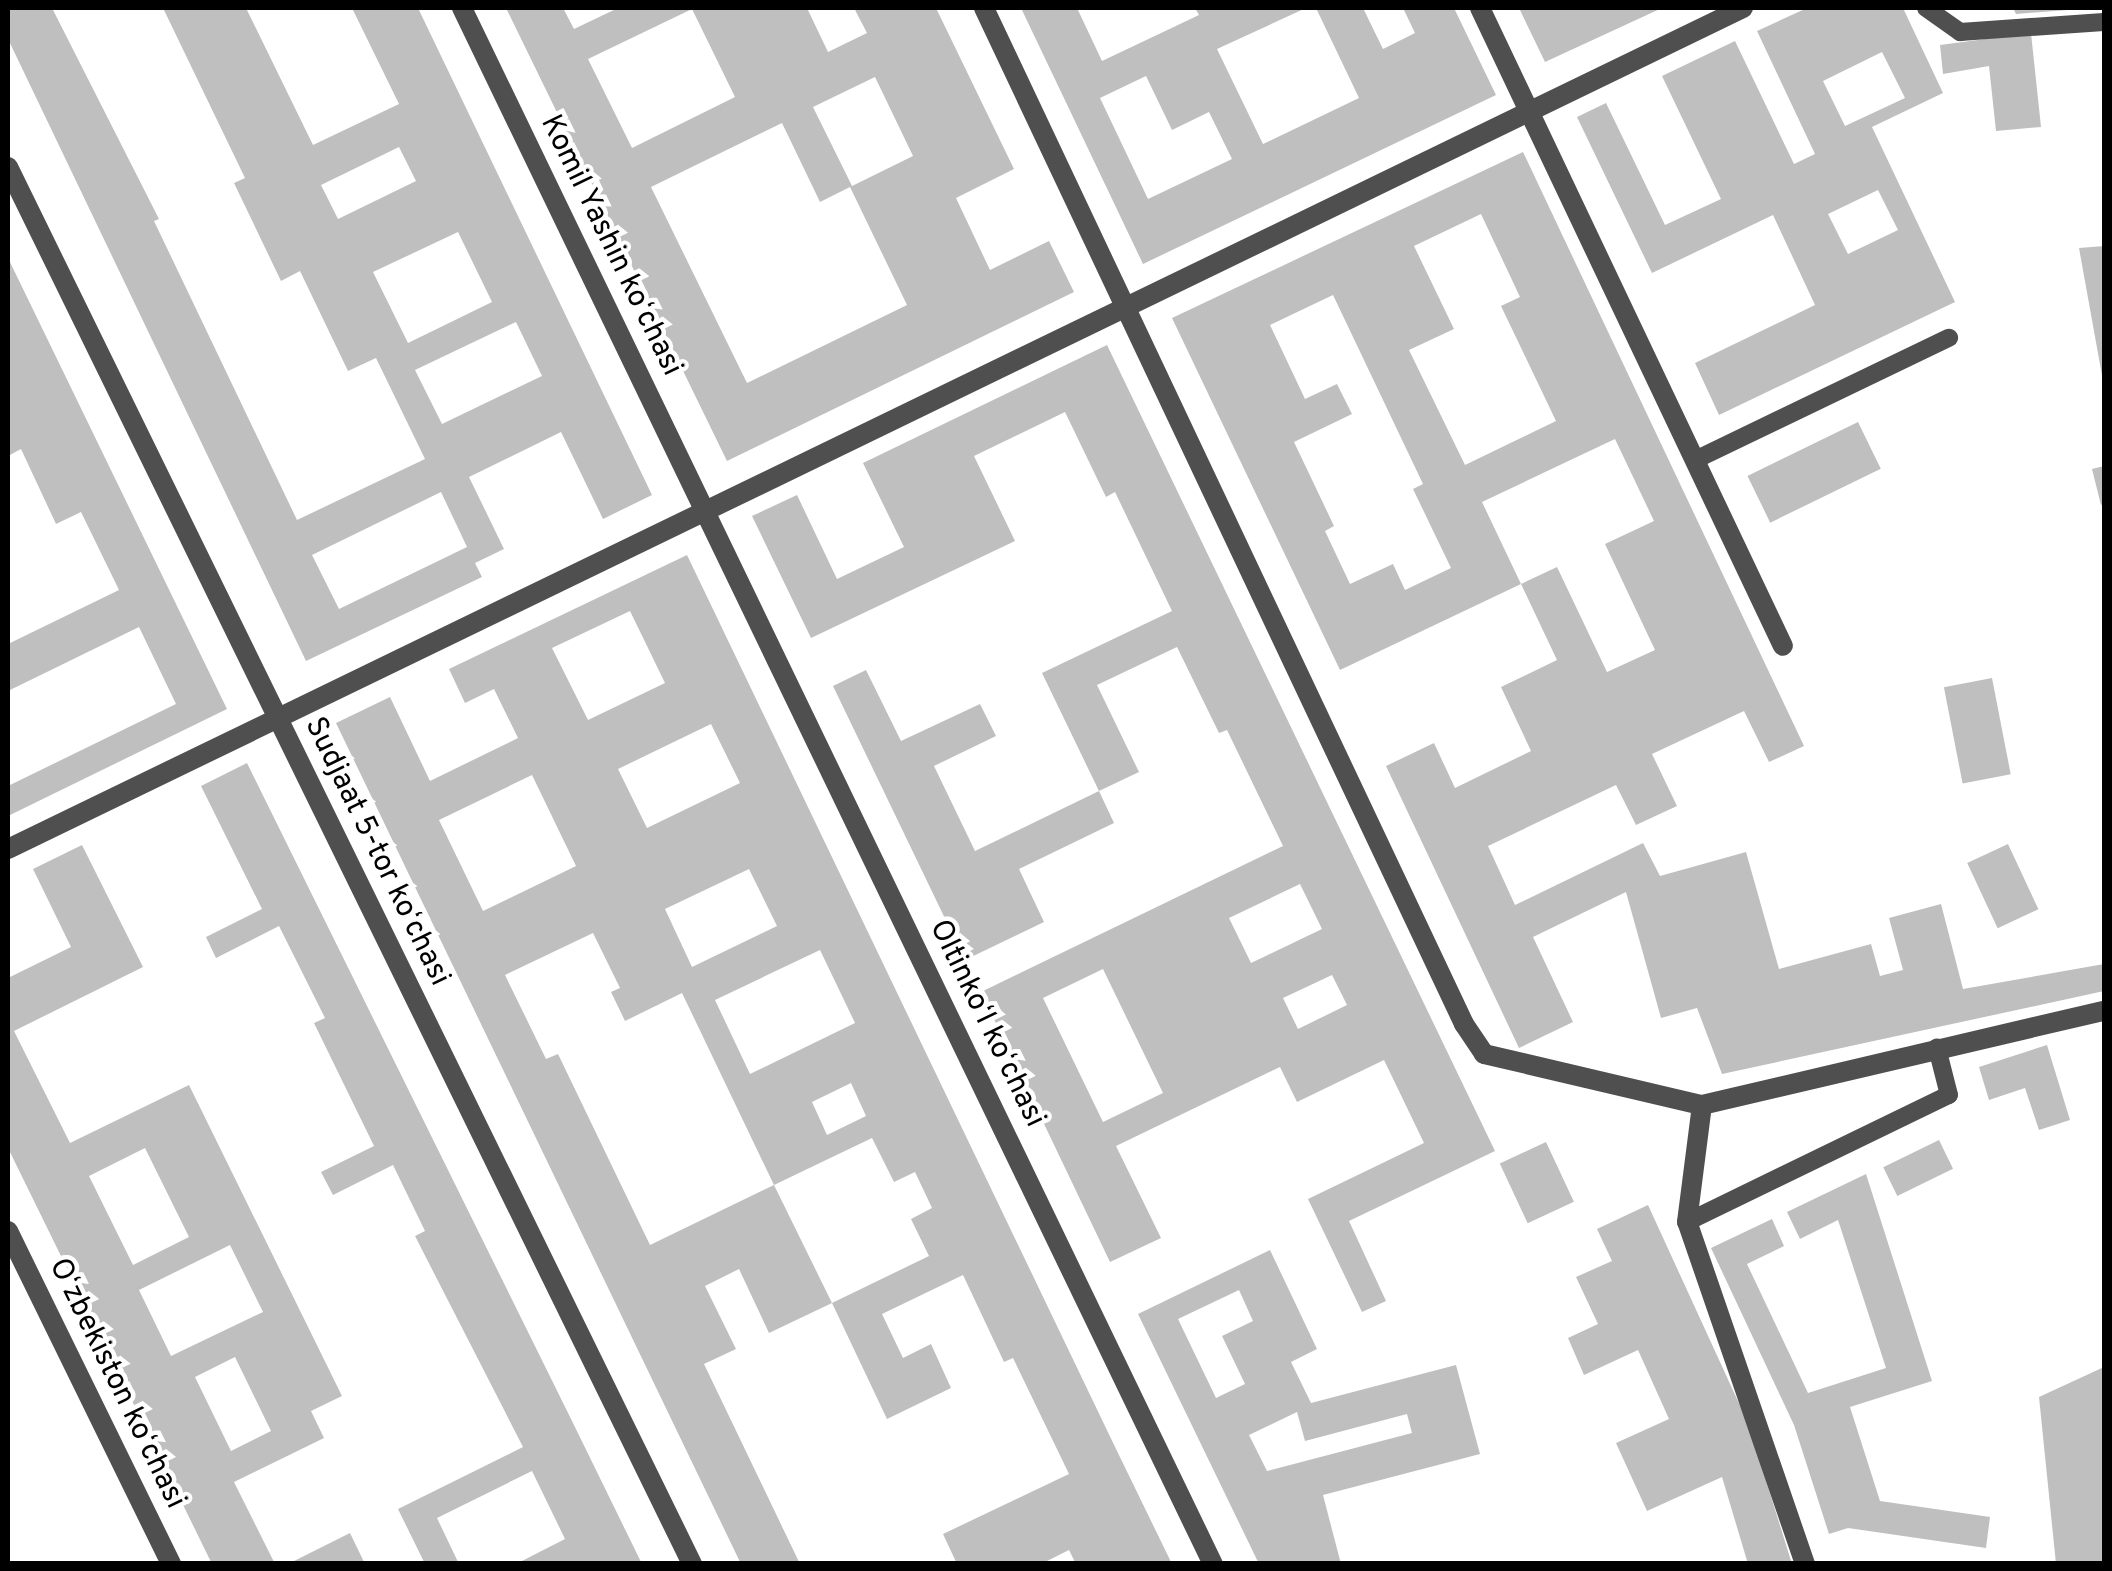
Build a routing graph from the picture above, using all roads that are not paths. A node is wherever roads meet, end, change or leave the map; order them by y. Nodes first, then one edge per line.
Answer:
1 (462, 8) edge
2 (984, 8) edge
3 (1480, 8) edge
4 (1743, 8) edge
5 (1926, 8) edge
6 (2104, 22) edge
7 (1528, 109) junction
8 (8, 167) edge
9 (1128, 305) junction
10 (1949, 338) dead end
11 (1695, 460) junction
12 (704, 510) junction
13 (1783, 646) dead end
14 (276, 716) junction
15 (8, 849) edge
16 (2104, 1011) edge
17 (1937, 1048) junction
18 (1702, 1105) junction
19 (1687, 1222) junction
20 (8, 1231) edge
21 (171, 1564) edge
22 (692, 1564) edge
23 (1213, 1564) edge
24 (1805, 1564) edge

1 - 12 street, Komil Yashin koʻchasi
2 - 9 street
3 - 7 street
4 - 7 street
5 - 6 lane
7 - 9 street
7 - 11 street
8 - 14 street, Sudjaat 5-tor koʻchasi
9 - 12 street
9 - 18 street
10 - 11 lane
11 - 13 street
12 - 14 street
12 - 23 street, Oltinkoʻl koʻchasi
14 - 15 street
14 - 22 street, Sudjaat 5-tor koʻchasi
16 - 17 street
17 - 18 street
17 - 19 lane
18 - 19 street
19 - 24 street
20 - 21 street, Oʻzbekiston koʻchasi

